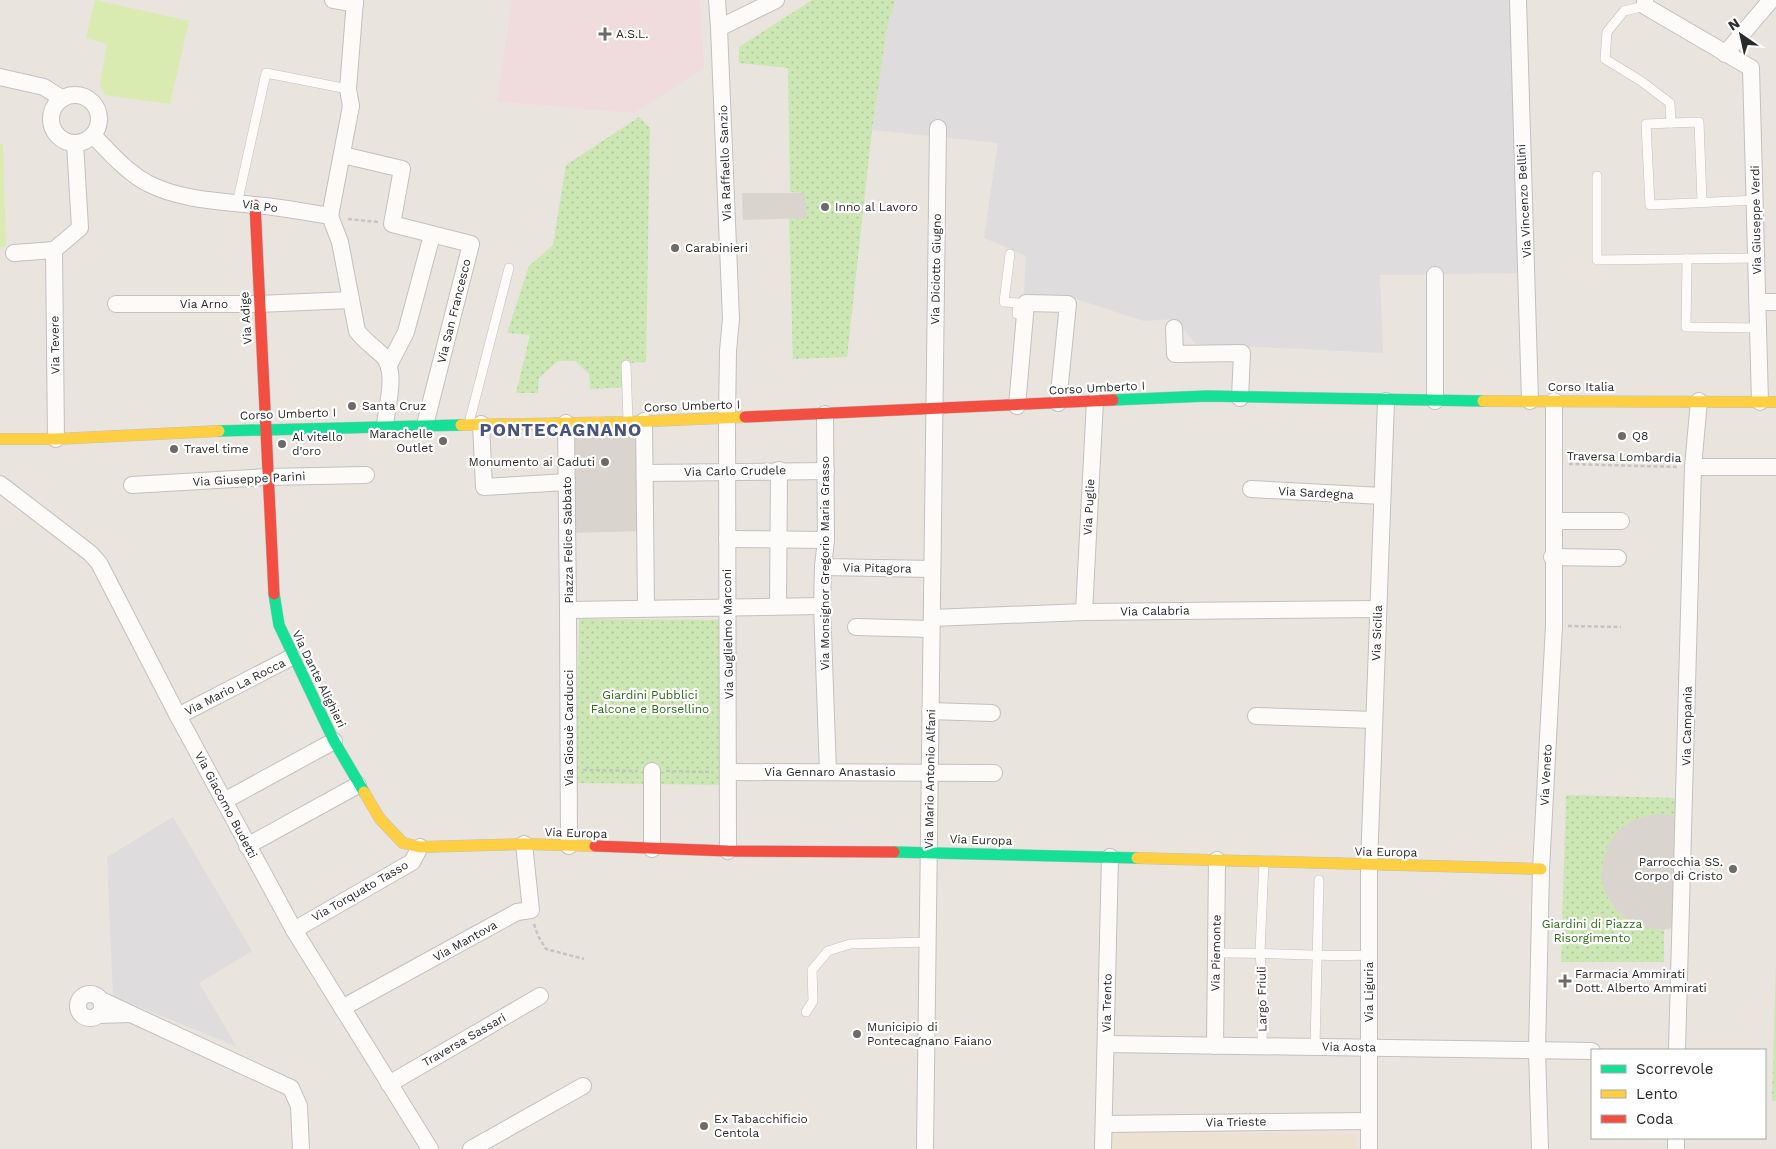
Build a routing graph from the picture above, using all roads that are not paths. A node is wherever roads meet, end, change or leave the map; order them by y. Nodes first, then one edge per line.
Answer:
1 (333, 0) edge
2 (717, 0) edge
3 (776, 0) edge
4 (1518, 0) edge
5 (1771, 0) edge
6 (355, 2) edge
7 (1645, 3) edge
8 (719, 28) junction
9 (1725, 54) junction
10 (0, 77) edge
11 (348, 89) junction
12 (61, 98) junction
13 (1671, 123) junction
14 (938, 128) dead end
15 (93, 135) junction
16 (75, 143) junction
17 (343, 155) junction
18 (1596, 176) dead end
19 (1756, 200) junction
20 (1702, 202) junction
21 (237, 204) junction
22 (255, 205) junction
23 (330, 216) junction
24 (432, 235) junction
25 (54, 250) junction
26 (14, 253) dead end
27 (1010, 254) dead end
28 (1757, 258) junction
29 (1687, 259) junction
30 (509, 268) dead end
31 (1435, 275) dead end
32 (351, 300) junction
33 (1758, 302) junction
34 (1776, 302) edge
35 (116, 304) dead end
36 (258, 304) junction
37 (1174, 328) dead end
38 (1758, 328) junction
39 (1022, 351) junction
40 (389, 365) junction
41 (626, 365) dead end
42 (1240, 398) junction
43 (1094, 401) junction
44 (1386, 401) junction
45 (1530, 401) junction
46 (1554, 401) junction
47 (1699, 401) junction
48 (1435, 402) junction
49 (1768, 402) edge
50 (1058, 403) junction
51 (1017, 406) junction
52 (934, 410) junction
53 (825, 414) junction
54 (727, 418) junction
55 (636, 422) junction
56 (566, 423) junction
57 (475, 424) junction
58 (385, 425) junction
59 (425, 425) junction
60 (265, 429) junction
61 (0, 439) edge
62 (56, 439) junction
63 (1693, 467) junction
64 (1776, 467) edge
65 (779, 470) junction
66 (826, 471) junction
67 (727, 472) junction
68 (645, 473) junction
69 (366, 475) dead end
70 (267, 477) junction
71 (567, 482) junction
72 (0, 484) edge
73 (132, 485) dead end
74 (1251, 490) dead end
75 (1382, 496) junction
76 (1554, 521) junction
77 (1621, 521) dead end
78 (727, 539) junction
79 (778, 539) junction
80 (826, 540) junction
81 (1552, 557) junction
82 (1618, 558) dead end
83 (823, 567) junction
84 (932, 569) junction
85 (728, 606) junction
86 (778, 606) junction
87 (822, 606) junction
88 (646, 608) junction
89 (1378, 609) junction
90 (568, 610) junction
91 (1084, 612) junction
92 (931, 623) junction
93 (856, 627) dead end
94 (292, 657) junction
95 (930, 712) junction
96 (992, 713) dead end
97 (178, 716) junction
98 (1256, 716) dead end
99 (1374, 720) junction
100 (334, 741) junction
101 (652, 771) dead end
102 (729, 772) junction
103 (828, 772) junction
104 (930, 772) junction
105 (994, 773) dead end
106 (358, 784) junction
107 (224, 801) junction
108 (524, 844) junction
109 (247, 846) junction
110 (568, 846) junction
111 (420, 847) junction
112 (652, 849) junction
113 (728, 851) junction
114 (929, 852) junction
115 (1110, 857) junction
116 (1217, 860) junction
117 (1264, 861) junction
118 (1369, 865) junction
119 (1541, 869) junction
120 (1319, 880) dead end
121 (294, 930) junction
122 (928, 942) junction
123 (1260, 952) junction
124 (1216, 953) junction
125 (1369, 955) junction
126 (1319, 956) junction
127 (540, 996) dead end
128 (99, 1008) dead end
129 (342, 1008) junction
130 (806, 1012) dead end
131 (1106, 1044) junction
132 (1215, 1046) junction
133 (1262, 1046) junction
134 (1315, 1046) junction
135 (1369, 1048) junction
136 (1677, 1049) edge
137 (1536, 1050) junction
138 (1591, 1051) edge
139 (389, 1084) junction
140 (583, 1086) dead end
141 (1369, 1121) junction
142 (1104, 1124) junction
143 (301, 1149) edge
144 (430, 1149) edge
145 (471, 1149) edge
146 (925, 1149) edge
147 (1103, 1149) edge
148 (1368, 1149) edge
149 (1540, 1149) edge

1 - 6 street
2 - 8 street, Via Raffaello Sanzio
3 - 8 street
4 - 45 street, Via Vincenzo Bellini
5 - 9 street
6 - 11 street
7 - 9 street, Via Giuseppe Verdi
7 - 13 lane
8 - 54 street, Via Raffaello Sanzio
9 - 19 street, Via Giuseppe Verdi
10 - 12 street
11 - 17 street
11 - 21 lane
12 - 15 street
12 - 16 street
13 - 20 lane
13 - 20 lane
14 - 52 street, Via Diciotto Giugno
15 - 16 street
15 - 21 street, Via Po
16 - 25 street
17 - 23 street
17 - 24 street, Via San Francesco
18 - 29 lane
19 - 20 lane
19 - 28 street, Via Giuseppe Verdi
21 - 22 street, Via Po
22 - 23 street, Via Po
22 - 36 street, Via Adige
23 - 32 street
24 - 40 street
24 - 59 street, Via San Francesco
25 - 26 street
25 - 62 street, Via Tevere
27 - 39 lane
28 - 29 lane
28 - 33 street, Via Giuseppe Verdi
29 - 38 lane
30 - 57 lane
31 - 48 street
32 - 36 street, Via Arno
32 - 40 street
33 - 34 street
33 - 38 street, Via Giuseppe Verdi
35 - 36 street, Via Arno
36 - 60 street, Via Adige
37 - 42 street
38 - 49 street, Via Giuseppe Verdi
39 - 50 street
39 - 51 street
40 - 58 street
41 - 55 lane
42 - 43 street, Corso Umberto I
42 - 44 street, Corso Umberto I
43 - 50 street, Corso Umberto I
43 - 91 street, Via Puglie
44 - 48 street, Corso Italia
44 - 75 street, Via Sicilia
45 - 46 street, Corso Italia
45 - 48 street, Corso Italia
46 - 47 street, Corso Italia
46 - 76 street, Via Veneto
47 - 49 street, Corso Italia
47 - 63 street, Via Campania
50 - 51 street, Corso Umberto I
51 - 52 street, Corso Umberto I
52 - 53 street, Corso Umberto I
52 - 84 street, Via Mario Antonio Alfani
53 - 54 street, Corso Umberto I
53 - 66 street, Via Monsignor Gregorio Maria Grasso
54 - 55 street, Corso Umberto I
54 - 67 street, Via Guglielmo Marconi
55 - 56 street, Corso Umberto I
55 - 68 street
56 - 57 street, Corso Umberto I
56 - 71 street, Piazza Felice Sabbato
57 - 59 street, Corso Umberto I
57 - 71 street
58 - 59 street, Corso Umberto I
58 - 60 street, Corso Umberto I
60 - 62 street, Corso Umberto I
60 - 70 street, Via Dante Alighieri
61 - 62 street, Corso Umberto I
63 - 64 street
63 - 136 street, Via Campania
65 - 66 street, Via Carlo Crudele
65 - 67 street, Via Carlo Crudele
65 - 79 street
66 - 80 street, Via Monsignor Gregorio Maria Grasso
67 - 68 street, Via Carlo Crudele
67 - 78 street, Via Guglielmo Marconi
68 - 88 street
69 - 70 street, Via Giuseppe Parini
70 - 73 street, Via Giuseppe Parini
70 - 94 street, Via Dante Alighieri
71 - 90 street, Piazza Felice Sabbato
72 - 97 street, Via Giacomo Budetti
74 - 75 street, Via Sardegna
75 - 89 street, Via Sicilia
76 - 77 street
76 - 81 street, Via Veneto
78 - 79 street
78 - 85 street, Via Guglielmo Marconi
79 - 80 street
79 - 86 street
80 - 83 street, Via Monsignor Gregorio Maria Grasso
81 - 82 street
81 - 119 street, Via Veneto
83 - 84 street, Via Pitagora
83 - 87 street, Via Monsignor Gregorio Maria Grasso
84 - 92 street, Via Mario Antonio Alfani
85 - 86 street, Piazza Felice Sabbato
85 - 88 street, Piazza Felice Sabbato
85 - 102 street, Via Guglielmo Marconi
86 - 87 street, Piazza Felice Sabbato
87 - 103 street, Via Monsignor Gregorio Maria Grasso
88 - 90 street, Piazza Felice Sabbato
89 - 91 street, Via Calabria
89 - 99 street, Via Sicilia
90 - 110 street, Via Giosuè Carducci
91 - 92 street, Via Calabria
92 - 93 street, Via Calabria
92 - 95 street, Via Mario Antonio Alfani
94 - 97 street, Via Mario La Rocca
94 - 100 street, Via Dante Alighieri
95 - 96 street
95 - 104 street, Via Mario Antonio Alfani
97 - 107 street, Via Giacomo Budetti
98 - 99 street
99 - 118 street, Via Sicilia
100 - 106 street, Via Dante Alighieri
100 - 107 street
101 - 112 street
102 - 103 street, Via Gennaro Anastasio
102 - 113 street, Via Guglielmo Marconi
103 - 104 street, Via Gennaro Anastasio
104 - 105 street, Via Gennaro Anastasio
104 - 114 street, Via Mario Antonio Alfani
106 - 109 street
106 - 111 street, Via Dante Alighieri
107 - 109 street, Via Giacomo Budetti
108 - 110 street, Via Europa
108 - 111 street, Via Europa
108 - 129 street, Via Mantova
109 - 121 street, Via Giacomo Budetti
110 - 112 street, Via Europa
111 - 121 street, Via Torquato Tasso
112 - 113 street, Via Europa
113 - 114 street, Via Europa
114 - 115 street, Via Europa
114 - 122 street, Via Mario Antonio Alfani
115 - 116 street, Via Europa
115 - 131 street, Via Trento
116 - 117 street, Via Europa
116 - 124 street, Via Piemonte
117 - 118 street, Via Europa
117 - 123 lane, Largo Friuli
118 - 119 street, Via Europa
118 - 125 street, Via Liguria
119 - 137 street, Via Veneto
120 - 126 lane
121 - 129 street, Via Giacomo Budetti
122 - 130 lane
122 - 146 street, Via Mario Antonio Alfani
123 - 124 lane, Largo Friuli
123 - 126 lane, Largo Friuli
123 - 133 lane, Largo Friuli
124 - 132 street, Via Piemonte
125 - 126 lane, Largo Friuli
125 - 135 street, Via Liguria
126 - 134 lane
127 - 139 street, Traversa Sassari
128 - 143 street
129 - 139 street, Via Giacomo Budetti
131 - 132 street, Via Aosta
131 - 142 street, Via Trento
132 - 133 street, Via Aosta
133 - 134 street, Via Aosta
134 - 135 street, Via Aosta
135 - 137 street, Via Aosta
135 - 141 street, Via Liguria
137 - 138 street, Via Aosta
137 - 149 street, Via Veneto
139 - 144 street, Via Giacomo Budetti
140 - 145 street
141 - 142 street, Via Trieste
141 - 148 street, Via Liguria
142 - 147 street, Via Trento

